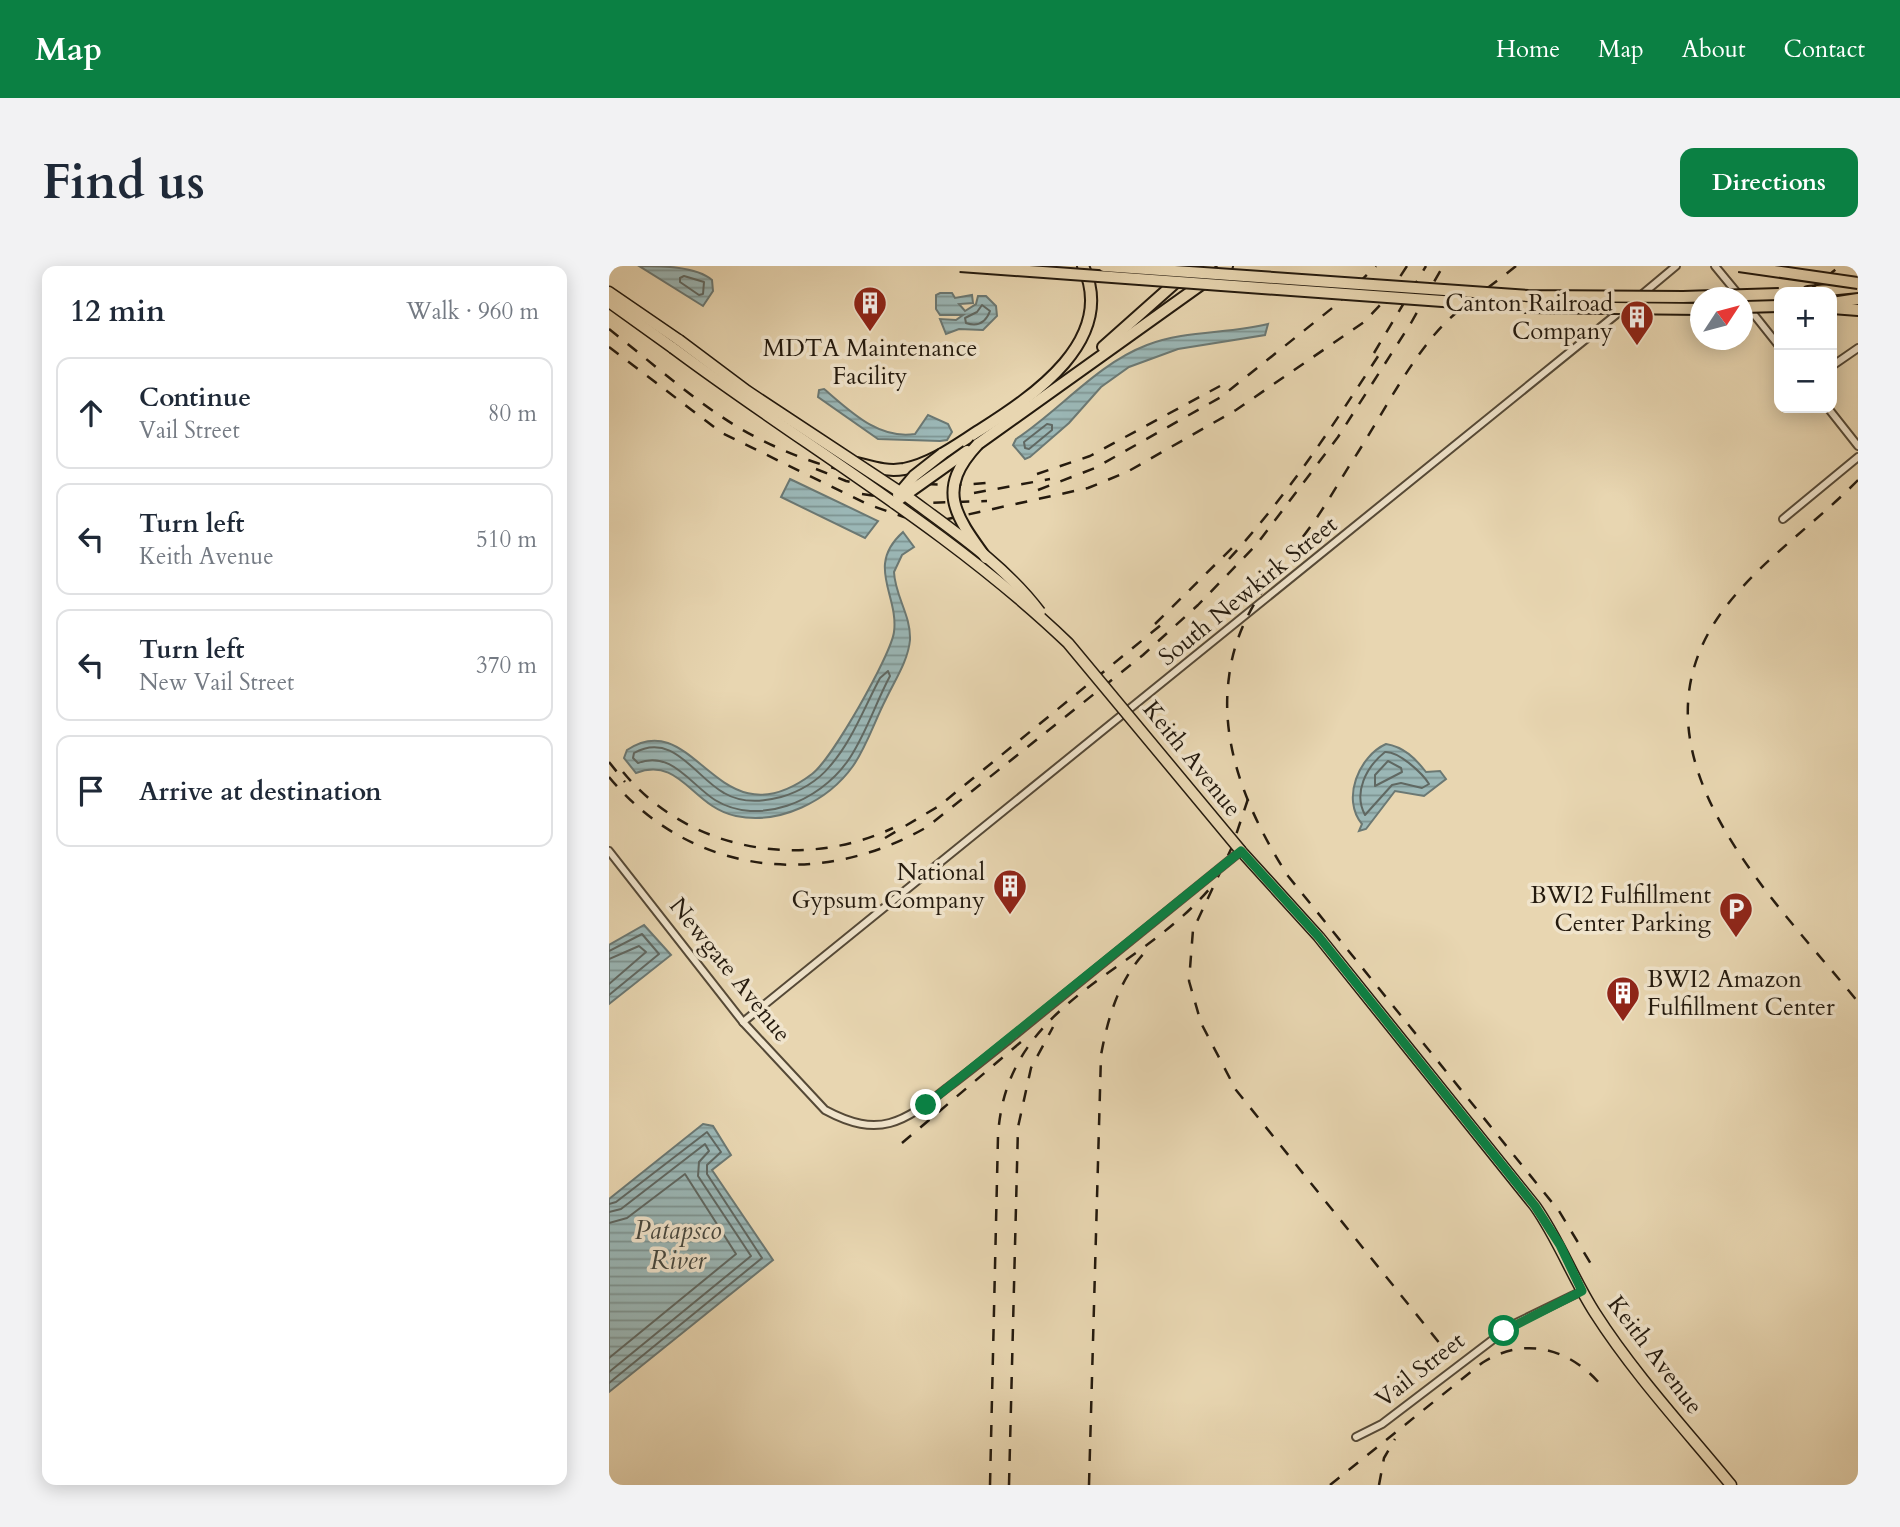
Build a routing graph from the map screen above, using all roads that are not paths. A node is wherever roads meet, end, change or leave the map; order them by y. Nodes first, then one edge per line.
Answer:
1 (960, 266) edge
2 (1083, 266) edge
3 (1104, 266) edge
4 (1194, 266) edge
5 (1227, 266) edge
6 (1676, 266) edge
7 (1715, 266) edge
8 (1739, 266) edge
9 (1858, 285) edge
10 (1732, 287) edge
11 (1837, 288) edge
12 (609, 292) edge
13 (1774, 293) edge
14 (1858, 299) edge
15 (609, 302) edge
16 (1837, 304) edge
17 (1774, 306) edge
18 (1837, 306) edge
19 (1753, 307) edge
20 (1690, 309) edge
21 (1858, 310) edge
22 (1753, 314) edge
23 (1774, 340) edge
24 (676, 344) junction
25 (1858, 348) edge
26 (1837, 363) edge
27 (1058, 385) junction
28 (1832, 413) edge
29 (978, 444) junction
30 (1858, 446) edge
31 (942, 454) junction
32 (1858, 457) edge
33 (857, 463) junction
34 (903, 494) junction
35 (894, 503) junction
36 (1783, 519) dead end
37 (986, 558) junction
38 (1051, 626) junction
39 (1126, 715) junction
40 (1217, 825) dead end
41 (609, 851) edge
42 (1241, 851) junction
43 (743, 1022) junction
44 (1582, 1291) junction
45 (1356, 1437) dead end
46 (1731, 1485) edge

1 - 20 highway, bridge
2 - 31 highway
3 - 13 highway, bridge
4 - 27 highway, bridge
5 - 27 highway, bridge
6 - 39 street, South Newkirk Street
7 - 10 street
8 - 9 highway, bridge
9 - 11 highway
12 - 24 main road, Keith Avenue
14 - 16 highway
15 - 24 main road, Keith Avenue
17 - 19 highway, bridge
18 - 21 highway
22 - 23 street
24 - 33 main road, Keith Avenue, bridge
24 - 35 main road, Keith Avenue, bridge
25 - 26 street
27 - 29 highway
28 - 30 street
29 - 34 highway, bridge
29 - 37 highway, bridge
31 - 33 highway, bridge
31 - 34 highway, bridge
32 - 36 street
33 - 34 main road, Keith Avenue, bridge
34 - 35 highway, bridge
34 - 37 main road, Keith Avenue, bridge
35 - 38 main road, Keith Avenue, bridge
37 - 38 main road, Keith Avenue, bridge
38 - 42 main road, Keith Avenue, bridge
39 - 40 street, Keith Avenue
39 - 43 street, South Newkirk Street
41 - 43 street, Newgate Avenue
42 - 43 street, Newgate Avenue, bridge
42 - 44 main road, Keith Avenue
44 - 45 street, Vail Street
44 - 46 main road, Keith Avenue

